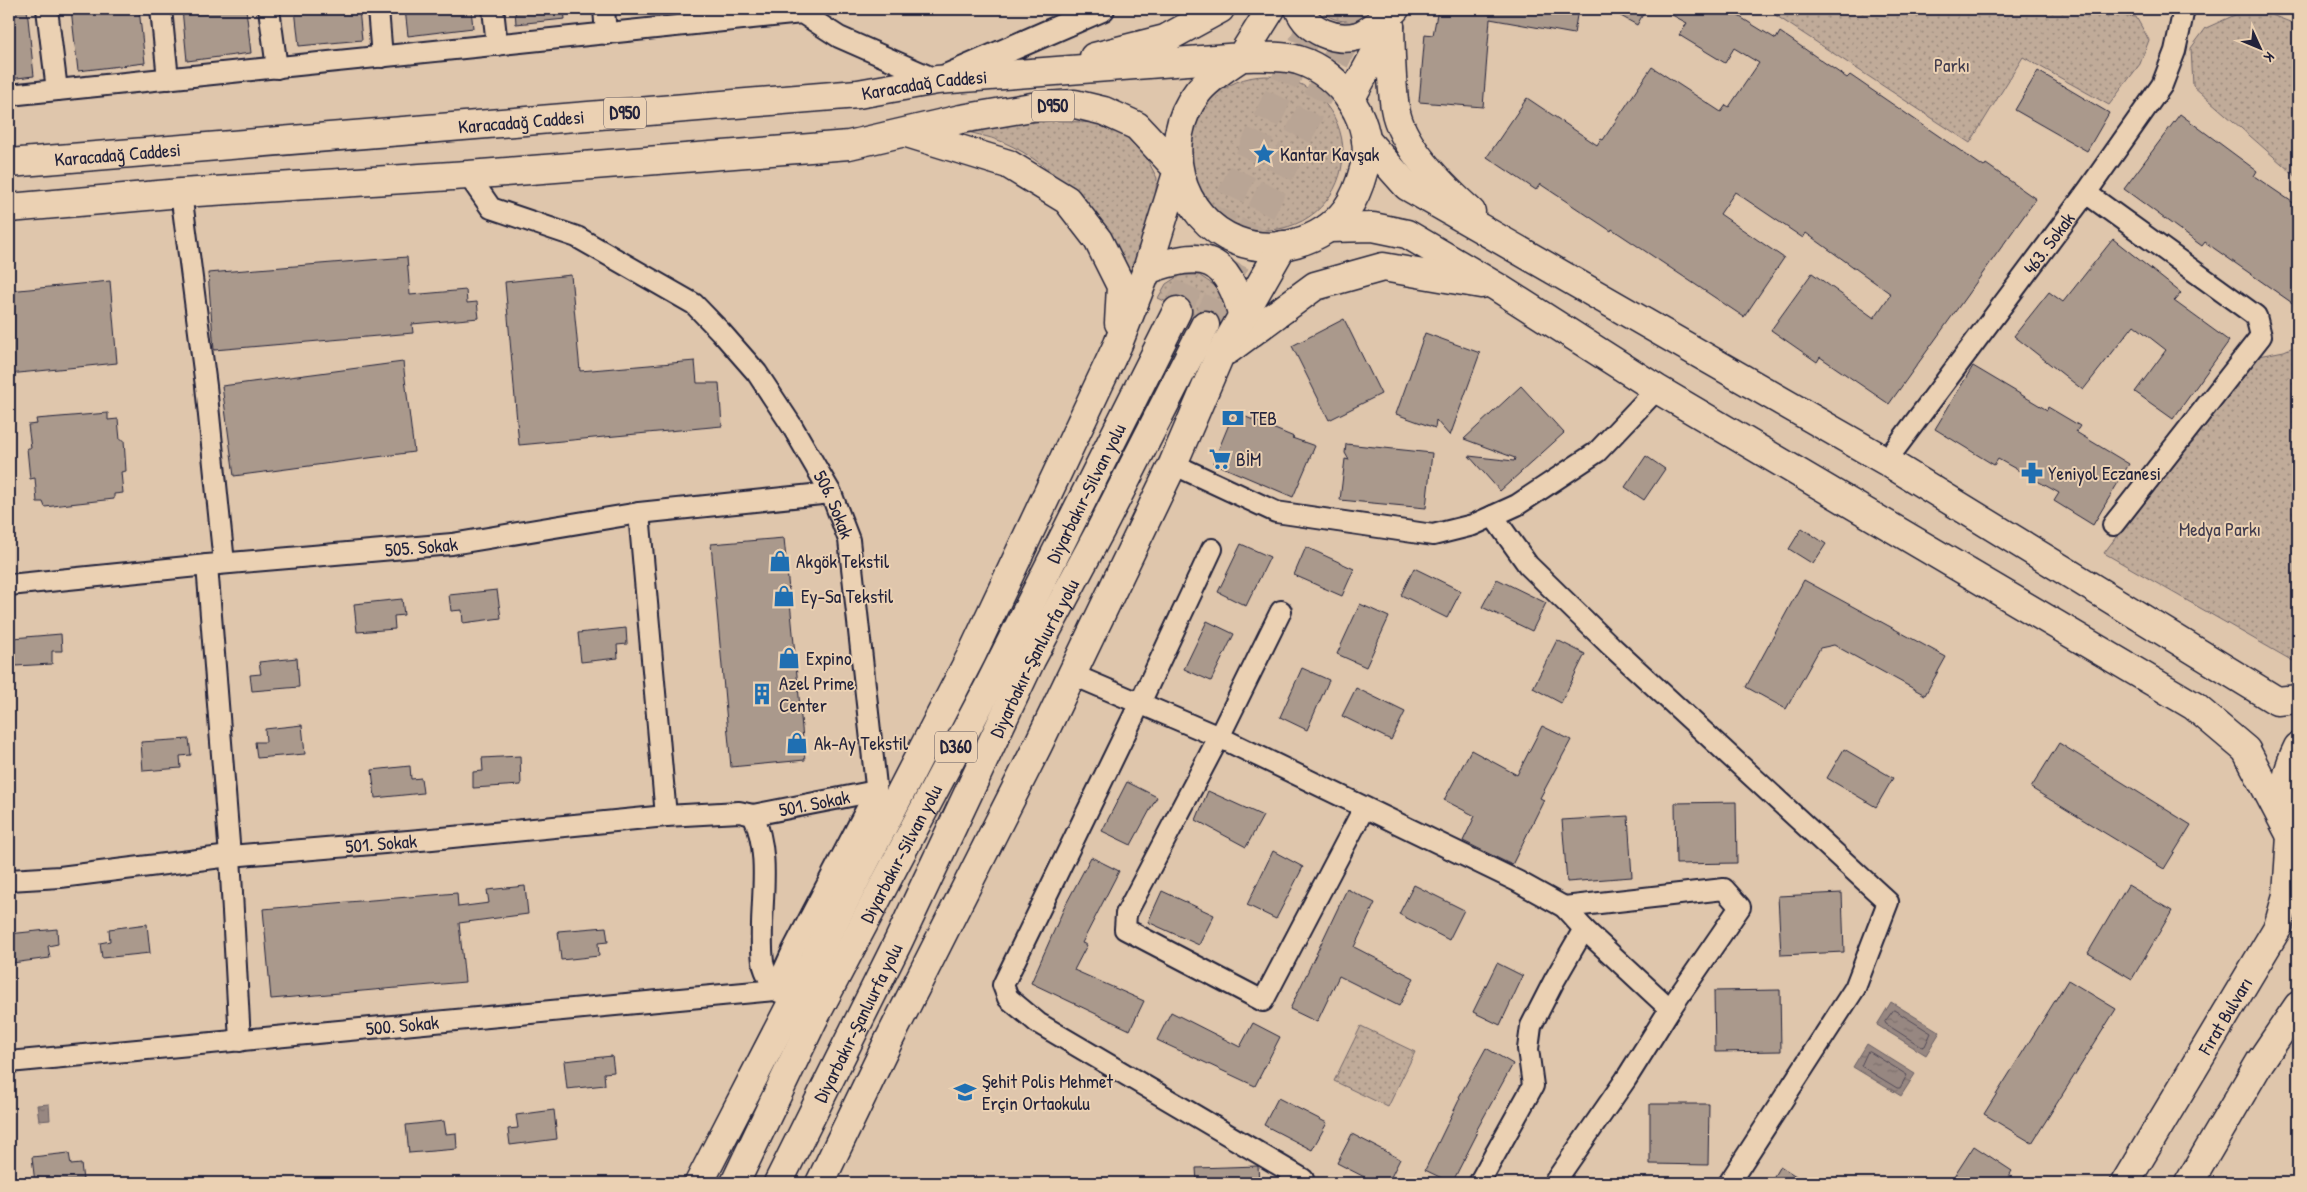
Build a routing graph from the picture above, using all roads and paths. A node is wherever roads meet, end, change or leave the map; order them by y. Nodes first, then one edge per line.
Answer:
1 (47, 9) edge
2 (161, 9) edge
3 (269, 9) edge
4 (378, 9) edge
5 (493, 9) edge
6 (604, 9) edge
7 (1102, 9) edge
8 (1220, 9) edge
9 (1271, 9) edge
10 (1299, 9) edge
11 (2184, 9) edge
12 (803, 10) edge
13 (1394, 15) edge
14 (710, 16) edge
15 (606, 34) junction
16 (497, 45) junction
17 (382, 57) junction
18 (1241, 57) junction
19 (277, 68) junction
20 (1040, 74) junction
21 (168, 79) junction
22 (938, 80) junction
23 (57, 90) junction
24 (9, 95) edge
25 (1350, 100) junction
26 (907, 133) junction
27 (1366, 140) junction
28 (9, 163) edge
29 (1178, 170) junction
30 (468, 176) junction
31 (181, 193) junction
32 (2086, 193) junction
33 (9, 208) edge
34 (1328, 228) junction
35 (1283, 245) junction
36 (1508, 245) junction
37 (1147, 270) junction
38 (1496, 286) junction
39 (1177, 311) tunnel mouth
40 (1242, 317) junction
41 (1205, 325) tunnel mouth
42 (1118, 344) junction
43 (1219, 357) junction
44 (1657, 389) junction
45 (1886, 461) junction
46 (1173, 464) junction
47 (831, 493) junction
48 (639, 513) junction
49 (1493, 516) junction
50 (2114, 525) dead end
51 (1212, 549) dead end
52 (216, 564) junction
53 (9, 585) edge
54 (1281, 611) dead end
55 (1072, 674) junction
56 (2298, 699) edge
57 (1140, 703) junction
58 (1219, 737) junction
59 (2298, 747) edge
60 (876, 791) junction
61 (1364, 808) junction
62 (753, 815) junction
63 (666, 816) junction
64 (882, 827) junction
65 (2295, 842) edge
66 (230, 856) junction
67 (9, 880) edge
68 (1564, 907) junction
69 (1584, 930) junction
70 (898, 942) junction
71 (784, 995) junction
72 (2298, 1006) edge
73 (1670, 1009) junction
74 (813, 1020) junction
75 (240, 1042) junction
76 (9, 1062) edge
77 (1307, 1182) edge
78 (699, 1183) edge
79 (715, 1183) edge
80 (735, 1183) edge
81 (778, 1183) edge
82 (806, 1183) edge
83 (820, 1183) edge
84 (1479, 1183) edge
85 (1554, 1183) edge
86 (1728, 1183) edge
87 (2125, 1183) edge
88 (2189, 1183) edge

1 - 23 street
2 - 21 street
3 - 19 street
4 - 17 street
5 - 16 street
6 - 15 street
7 - 22 street
8 - 20 main road
9 - 18 main road
10 - 13 main road
11 - 32 street, 463. Sokak
12 - 14 street
12 - 22 street
13 - 25 main road
13 - 36 main road
14 - 15 street
15 - 16 street
16 - 17 street
17 - 19 street
18 - 20 main road, Karacadağ Caddesi / D950
18 - 25 main road, Karacadağ Caddesi
18 - 29 main road
19 - 21 street
20 - 22 main road, Karacadağ Caddesi / D950
21 - 23 street
22 - 28 main road, Karacadağ Caddesi / D950
23 - 24 street
25 - 27 main road, Karacadağ Caddesi
26 - 29 main road, Karacadağ Caddesi / D950
26 - 30 main road, Karacadağ Caddesi / D950
26 - 42 main road
27 - 34 main road
27 - 36 main road
29 - 35 main road
29 - 37 main road
30 - 31 main road, Karacadağ Caddesi / D950
30 - 47 street, 506. Sokak
31 - 33 main road, Karacadağ Caddesi / D950
31 - 52 street
32 - 45 street, 463. Sokak
32 - 50 street
34 - 35 main road
34 - 38 main road
35 - 40 main road
36 - 45 main road
37 - 40 main road
37 - 42 main road
38 - 43 main road
38 - 44 main road
39 - 74 main road, Diyarbakır-Silvan yolu / D360
40 - 43 main road
41 - 70 main road, Diyarbakır-Şanlıurfa yolu / D360
42 - 64 main road
43 - 46 main road
44 - 49 street
44 - 65 main road
45 - 56 main road
46 - 49 street
46 - 55 main road
47 - 48 street, 505. Sokak
47 - 60 street, 506. Sokak
48 - 52 street, 505. Sokak
48 - 63 street
49 - 86 street
51 - 57 street
52 - 53 street, 505. Sokak
52 - 66 street
54 - 58 street
55 - 57 street
55 - 83 main road
57 - 58 street
57 - 77 street
58 - 61 street
58 - 61 street
59 - 65 main road, Fırat Bulvarı
60 - 62 street, 501. Sokak
60 - 64 street, 506. Sokak
60 - 71 street
61 - 68 street
62 - 63 street, 501. Sokak
62 - 71 street, 501. Sokak
63 - 66 street, 501. Sokak
64 - 71 main road
65 - 87 main road, Fırat Bulvarı
66 - 67 street, 501. Sokak
66 - 75 street
68 - 69 street
68 - 73 street
69 - 73 street
69 - 84 street
70 - 81 main road, Diyarbakır-Şanlıurfa yolu / D360
70 - 82 main road
71 - 75 street, 500. Sokak
71 - 78 main road
72 - 88 main road
73 - 85 street
74 - 79 main road
74 - 80 main road, Diyarbakır-Silvan yolu / D360
75 - 76 street, 500. Sokak

